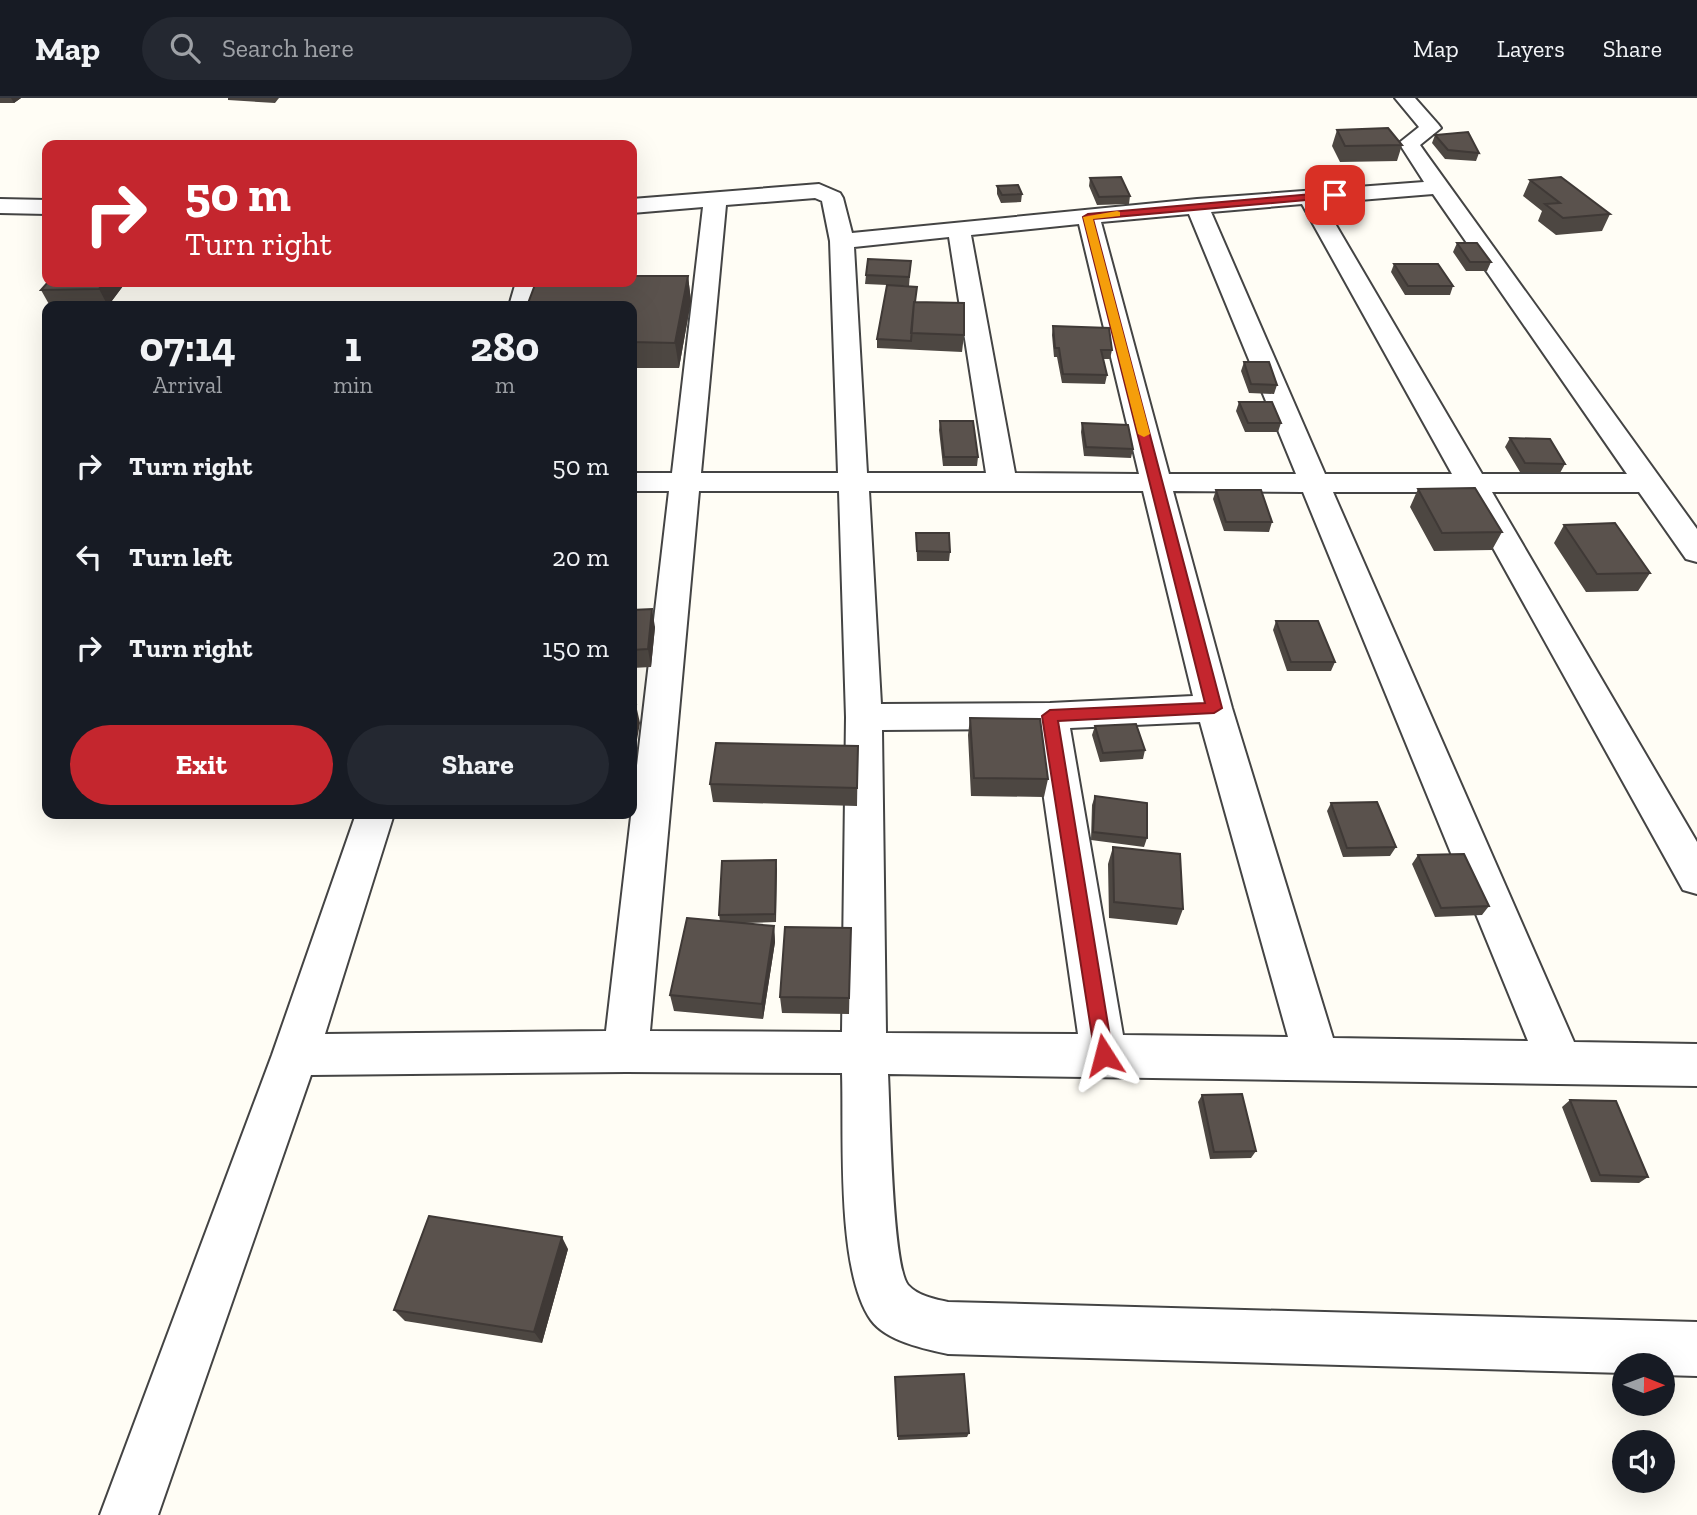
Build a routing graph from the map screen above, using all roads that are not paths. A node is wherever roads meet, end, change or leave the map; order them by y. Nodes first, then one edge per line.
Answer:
1 (1405, 98) edge
2 (1440, 187) junction
3 (1309, 197) junction
4 (715, 199) junction
5 (0, 206) edge
6 (637, 206) edge
7 (1198, 206) junction
8 (42, 207) edge
9 (1088, 217) junction
10 (958, 230) junction
11 (842, 242) junction
12 (637, 482) edge
13 (685, 482) junction
14 (854, 482) junction
15 (1002, 483) junction
16 (1157, 483) junction
17 (1474, 483) junction
18 (1316, 484) junction
19 (1648, 484) junction
20 (1697, 552) edge
21 (1214, 708) junction
22 (1050, 716) junction
23 (864, 717) junction
24 (373, 819) edge
25 (1697, 878) edge
26 (626, 1051) junction
27 (864, 1052) junction
28 (295, 1055) junction
29 (1104, 1055) junction
30 (1315, 1058) junction
31 (1560, 1063) junction
32 (1697, 1065) edge
33 (1697, 1349) edge
34 (129, 1515) edge

1 - 2 street
2 - 3 street
2 - 19 street
3 - 7 street
3 - 17 street
4 - 6 street
4 - 11 street
4 - 13 street
5 - 8 street
7 - 9 street
7 - 18 street
9 - 10 street
9 - 16 street
10 - 11 street
10 - 15 street
11 - 14 street
12 - 13 street
13 - 14 street
13 - 26 street
14 - 15 street
14 - 23 street
15 - 16 street
16 - 18 street
16 - 21 street
17 - 18 street
17 - 19 street
17 - 25 street
18 - 31 street
19 - 20 street
21 - 22 street
21 - 30 street
22 - 23 street
22 - 29 street
23 - 27 street
24 - 28 street
26 - 27 street
26 - 28 street
27 - 29 street
27 - 33 street
28 - 34 street
29 - 30 street
30 - 31 street
31 - 32 street

